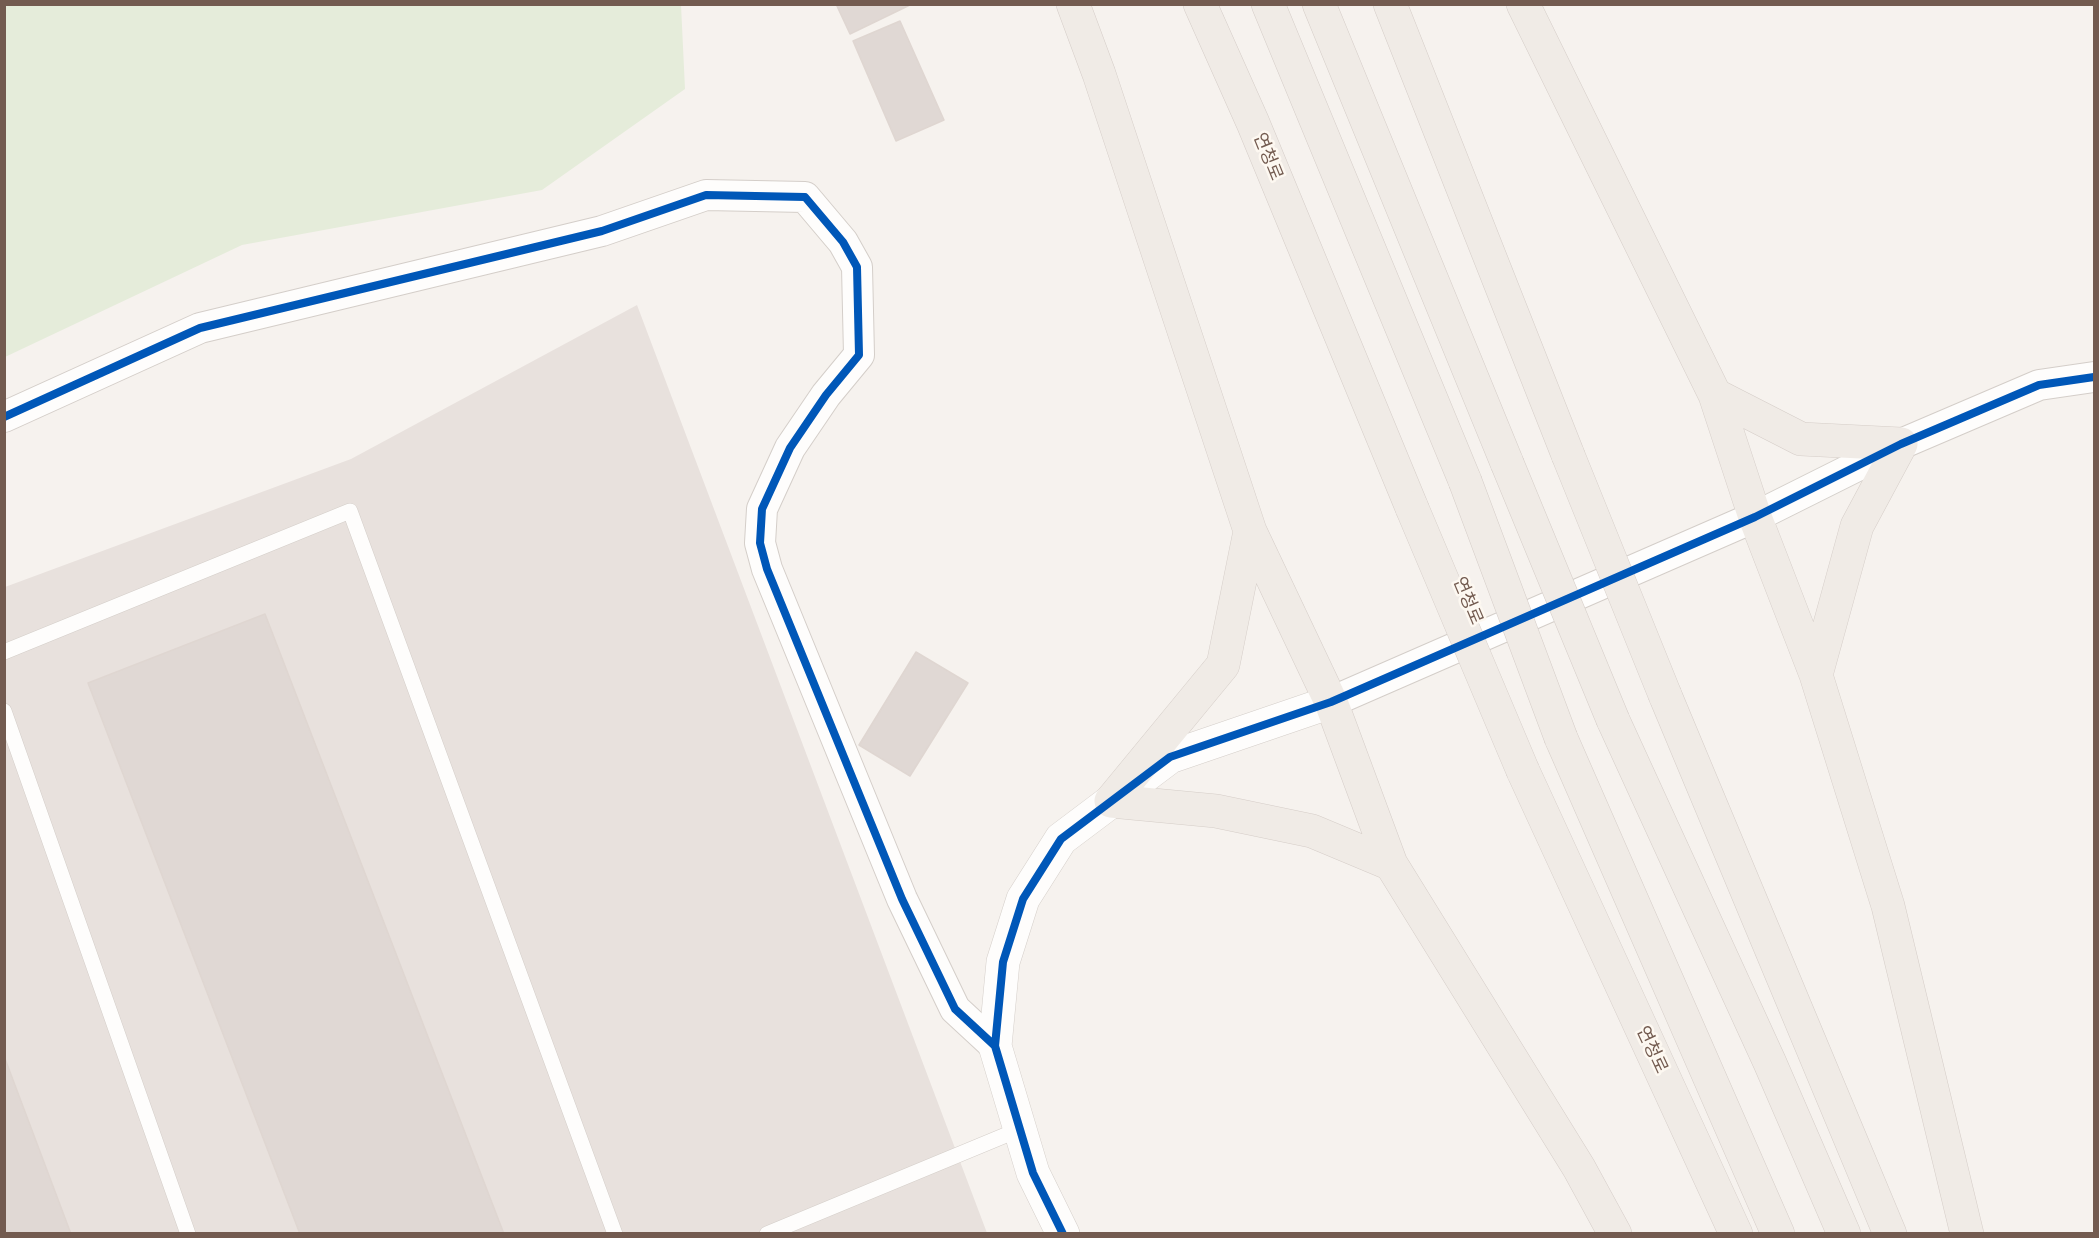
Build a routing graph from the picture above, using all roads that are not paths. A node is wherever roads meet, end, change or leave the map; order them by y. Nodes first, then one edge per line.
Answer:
1 (1073, 4) edge
2 (1200, 4) edge
3 (1268, 4) edge
4 (1319, 4) edge
5 (1390, 4) edge
6 (1523, 4) edge
7 (2094, 377) edge
8 (1715, 395) junction
9 (4, 417) edge
10 (1900, 444) junction
11 (1755, 517) junction
12 (1250, 531) junction
13 (4, 652) edge
14 (1816, 675) junction
15 (1331, 702) junction
16 (4, 711) edge
17 (1110, 801) junction
18 (1390, 864) junction
19 (995, 1046) junction
20 (1018, 1130) junction
21 (188, 1233) edge
22 (615, 1233) edge
23 (767, 1233) edge
24 (1063, 1233) edge
25 (1615, 1233) edge
26 (1736, 1233) edge
27 (1778, 1233) edge
28 (1844, 1233) edge
29 (1890, 1233) edge
30 (1967, 1233) edge

1 - 12 highway
2 - 26 highway, 연청로, bridge
3 - 27 highway, bridge
4 - 28 highway, bridge
5 - 29 highway, bridge
6 - 8 highway
7 - 10 street
8 - 10 highway
8 - 11 highway
9 - 19 street
10 - 11 street
10 - 14 highway
11 - 14 highway
11 - 15 street
12 - 15 highway
12 - 17 highway
13 - 22 lane
14 - 30 highway
15 - 17 street
15 - 18 highway
16 - 21 lane
17 - 18 highway
17 - 19 street
18 - 25 highway
19 - 20 street
20 - 23 lane
20 - 24 street

